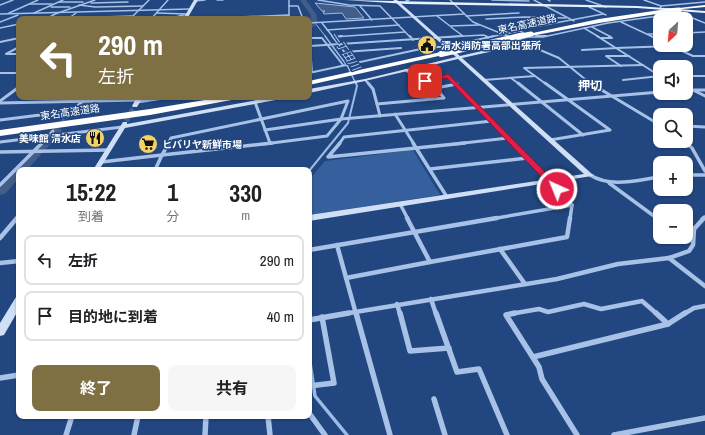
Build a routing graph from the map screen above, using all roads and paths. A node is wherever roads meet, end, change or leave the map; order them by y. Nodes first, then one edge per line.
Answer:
1 (13, 0) edge
2 (38, 0) edge
3 (63, 0) edge
4 (82, 0) edge
5 (95, 0) edge
6 (132, 0) edge
7 (149, 0) edge
8 (168, 0) edge
9 (205, 0) edge
10 (217, 0) edge
11 (223, 0) edge
12 (289, 0) edge
13 (318, 0) edge
14 (347, 0) edge
15 (450, 0) edge
16 (480, 0) edge
17 (492, 0) edge
18 (534, 0) edge
19 (586, 0) edge
20 (644, 0) edge
21 (196, 1) edge
22 (397, 1) edge
23 (517, 1) edge
24 (529, 1) dead end
25 (58, 2) junction
26 (77, 2) junction
27 (128, 2) junction
28 (408, 2) edge
29 (705, 2) edge
30 (86, 3) junction
31 (29, 4) junction
32 (54, 4) junction
33 (454, 4) junction
34 (0, 5) edge
35 (79, 5) junction
36 (483, 5) junction
37 (124, 6) junction
38 (143, 6) junction
39 (289, 6) junction
40 (360, 6) junction
41 (520, 6) junction
42 (548, 6) junction
43 (705, 6) edge
44 (48, 7) junction
45 (74, 7) junction
46 (95, 7) junction
47 (589, 7) junction
48 (606, 7) junction
49 (660, 8) junction
50 (190, 9) junction
51 (159, 10) junction
52 (669, 10) junction
53 (138, 11) junction
54 (680, 11) junction
55 (705, 12) edge
56 (76, 13) junction
57 (88, 13) junction
58 (157, 13) junction
59 (519, 13) dead end
60 (0, 14) edge
61 (7, 14) junction
62 (20, 14) junction
63 (32, 14) junction
64 (55, 14) junction
65 (187, 14) junction
66 (500, 14) junction
67 (603, 14) junction
68 (289, 15) joint
69 (465, 15) junction
70 (606, 15) dead end
71 (51, 16) edge
72 (72, 16) edge
73 (132, 16) edge
74 (154, 16) edge
75 (179, 16) edge
76 (272, 16) edge
77 (302, 16) edge
78 (437, 16) junction
79 (415, 18) junction
80 (393, 19) junction
81 (505, 19) junction
82 (526, 19) junction
83 (548, 19) dead end
84 (569, 19) junction
85 (372, 20) junction
86 (487, 20) dead end
87 (616, 20) dead end
88 (574, 21) dead end
89 (0, 22) edge
90 (620, 22) junction
91 (312, 23) edge
92 (322, 23) junction
93 (705, 23) edge
94 (16, 25) edge
95 (399, 25) junction
96 (479, 25) junction
97 (450, 26) junction
98 (592, 26) junction
99 (582, 27) junction
100 (0, 28) edge
101 (327, 30) junction
102 (519, 31) junction
103 (405, 32) junction
104 (705, 32) edge
105 (693, 33) edge
106 (529, 34) junction
107 (647, 34) junction
108 (653, 34) edge
109 (500, 35) junction
110 (463, 36) junction
111 (333, 37) junction
112 (653, 37) edge
113 (312, 38) edge
114 (488, 38) junction
115 (601, 38) junction
116 (16, 39) edge
117 (438, 39) junction
118 (413, 40) junction
119 (514, 40) junction
120 (396, 41) junction
121 (0, 42) edge
122 (338, 44) junction
123 (327, 45) junction
124 (312, 46) edge
125 (446, 47) junction
126 (653, 47) edge
127 (401, 48) junction
128 (617, 48) junction
129 (16, 49) edge
130 (582, 50) dead end
131 (344, 52) junction
132 (404, 52) junction
133 (684, 52) edge
134 (439, 53) junction
135 (16, 54) edge
136 (629, 56) junction
137 (705, 56) edge
138 (458, 58) junction
139 (353, 63) junction
140 (643, 64) junction
141 (343, 66) junction
142 (621, 66) junction
143 (571, 67) junction
144 (404, 70) junction
145 (653, 71) edge
146 (312, 72) edge
147 (0, 73) edge
148 (16, 73) edge
149 (535, 76) junction
150 (693, 76) edge
151 (705, 76) edge
152 (653, 77) edge
153 (511, 78) junction
154 (312, 79) edge
155 (365, 80) junction
156 (484, 80) junction
157 (623, 80) dead end
158 (312, 82) edge
159 (457, 84) junction
160 (16, 90) edge
161 (312, 90) edge
162 (693, 90) joint
163 (705, 90) edge
164 (653, 92) edge
165 (610, 95) junction
166 (705, 96) edge
167 (567, 99) junction
168 (54, 100) edge
169 (195, 100) edge
170 (219, 100) edge
171 (86, 101) junction
172 (137, 101) edge
173 (256, 101) edge
174 (540, 101) junction
175 (0, 102) edge
176 (52, 102) junction
177 (377, 104) junction
178 (511, 104) junction
179 (478, 107) junction
180 (72, 111) junction
181 (396, 114) junction
182 (68, 115) tunnel mouth
183 (380, 116) junction
184 (261, 119) junction
185 (342, 119) junction
186 (0, 120) edge
187 (126, 120) tunnel mouth
188 (492, 121) junction
189 (653, 121) edge
190 (693, 126) edge
191 (122, 127) junction
192 (705, 127) edge
193 (0, 128) edge
194 (265, 130) junction
195 (406, 130) junction
196 (53, 131) tunnel mouth
197 (0, 133) edge
198 (584, 135) junction
199 (49, 136) junction
200 (508, 138) junction
201 (550, 140) junction
202 (0, 142) edge
203 (270, 143) junction
204 (417, 148) junction
205 (692, 148) edge
206 (109, 150) junction
207 (32, 151) junction
208 (0, 152) edge
209 (163, 156) junction
210 (527, 158) junction
211 (101, 162) junction
212 (17, 167) edge
213 (98, 167) edge
214 (157, 167) edge
215 (16, 168) edge
216 (430, 169) junction
217 (705, 170) edge
218 (693, 175) edge
219 (705, 175) edge
220 (590, 176) junction
221 (653, 178) edge
222 (549, 181) junction
223 (609, 183) junction
224 (0, 185) edge
225 (447, 197) junction
226 (400, 204) junction
227 (572, 205) junction
228 (653, 214) edge
229 (705, 217) edge
230 (312, 218) edge
231 (16, 219) edge
232 (413, 232) junction
233 (693, 232) edge
234 (0, 238) edge
235 (693, 241) edge
236 (337, 245) junction
237 (312, 249) edge
238 (500, 249) junction
239 (669, 258) junction
240 (16, 261) edge
241 (430, 262) junction
242 (0, 263) edge
243 (346, 278) junction
244 (525, 284) junction
245 (705, 286) edge
246 (431, 299) junction
247 (396, 304) junction
248 (16, 305) edge
249 (705, 306) edge
250 (356, 311) junction
251 (322, 317) junction
252 (312, 319) edge
253 (668, 324) junction
254 (0, 332) edge
255 (449, 348) junction
256 (533, 357) junction
257 (16, 376) edge
258 (0, 378) edge
259 (312, 386) edge
260 (434, 399) dead end
261 (312, 417) edge
262 (705, 418) edge
263 (71, 419) edge
264 (137, 419) edge
265 (206, 419) edge
266 (268, 419) edge
267 (66, 435) edge
268 (134, 435) edge
269 (205, 435) edge
270 (270, 435) edge
271 (325, 435) edge
272 (390, 435) edge
273 (445, 435) edge
274 (507, 435) edge
275 (577, 435) edge
276 (614, 435) edge

1 - 34 street
2 - 31 street
3 - 25 street
4 - 26 street
5 - 30 street
6 - 27 street
7 - 38 street
8 - 51 street
9 - 21 street
10 - 11 street
12 - 39 street
13 - 40 street
14 - 22 main road
15 - 33 street
16 - 36 street
17 - 23 street
18 - 42 street
19 - 48 street
20 - 49 street
21 - 50 street
22 - 28 main road
22 - 79 street
23 - 24 street
23 - 41 street
25 - 26 street
25 - 32 street
26 - 30 street
27 - 30 street
27 - 37 street
28 - 33 main road
29 - 49 street
30 - 35 street
31 - 32 street
31 - 61 street
32 - 44 street
33 - 36 main road
33 - 69 street
35 - 45 street
35 - 46 street
36 - 41 main road
37 - 38 street
37 - 46 street
38 - 53 street
39 - 68 street
39 - 77 street
40 - 80 street
40 - 85 street
41 - 42 main road
42 - 47 main road
42 - 84 street
43 - 52 highway, 東名高速道路
43 - 54 highway, 東名高速道路
44 - 45 street
44 - 63 street
45 - 64 street
46 - 57 street
47 - 48 main road
47 - 67 street
48 - 49 main road
49 - 52 highway, 東名高速道路, bridge
49 - 54 main road
49 - 106 highway, 東名高速道路
50 - 51 street
50 - 65 street
51 - 53 street
51 - 58 street
52 - 54 highway, 東名高速道路, bridge
52 - 106 highway, 東名高速道路
53 - 57 street
53 - 73 street
54 - 55 main road
54 - 90 street
54 - 93 street
56 - 57 street
56 - 64 street
56 - 72 street
58 - 65 street
58 - 74 street
59 - 66 street
60 - 61 street
61 - 62 street
62 - 63 street
62 - 89 street
63 - 64 street
64 - 71 street
65 - 75 street
66 - 69 street
66 - 81 street
67 - 70 street
67 - 84 street
68 - 76 street
69 - 78 street
69 - 96 street
78 - 79 street
78 - 97 street
79 - 80 street
79 - 117 street
80 - 85 street
80 - 95 street
81 - 82 street
81 - 86 street
82 - 83 street
82 - 84 street
84 - 88 street
84 - 102 street
85 - 92 street
87 - 90 street
90 - 98 street
90 - 107 street
91 - 92 street
92 - 101 street
94 - 100 street
95 - 101 street
95 - 103 street
96 - 97 street
96 - 109 street
97 - 110 street
98 - 99 street
98 - 115 street
99 - 106 street
99 - 115 street
101 - 111 street
102 - 106 street
102 - 109 street
103 - 111 street
103 - 118 street
104 - 105 street
106 - 119 street
106 - 134 highway, 東名高速道路, bridge
107 - 108 street
107 - 112 street
109 - 114 street
109 - 119 street
110 - 114 street
110 - 117 street
111 - 122 street
113 - 123 street
114 - 125 street
115 - 128 street
116 - 121 street
117 - 118 street
117 - 125 street
118 - 120 street
119 - 138 street
119 - 143 street
120 - 122 street
120 - 127 street
122 - 123 street
122 - 131 street
123 - 124 street
123 - 141 street
125 - 132 street
125 - 138 street
126 - 128 street
127 - 131 street
127 - 132 street
128 - 130 street
128 - 136 street
129 - 135 street
131 - 139 street
132 - 139 street
133 - 137 street
134 - 154 highway, 東名高速道路
134 - 158 highway, 東名高速道路
136 - 140 street
136 - 142 street
138 - 144 street
138 - 156 street
139 - 141 street
140 - 142 street
140 - 145 street
141 - 146 street
142 - 143 street
143 - 149 street
143 - 165 street
144 - 155 street
144 - 159 street
147 - 148 street
149 - 153 street
149 - 167 street
150 - 151 street
152 - 157 street
153 - 156 street
153 - 174 street
155 - 161 street
155 - 177 street
156 - 178 street
159 - 177 street
159 - 179 street
160 - 175 street
162 - 163 street
162 - 166 street
164 - 165 street
165 - 167 street
165 - 189 street
167 - 174 street
167 - 198 street
168 - 176 street
169 - 193 highway, 東名高速道路
170 - 197 highway, 東名高速道路
171 - 172 street
171 - 176 street
171 - 180 street
173 - 184 street
173 - 191 street
174 - 178 street
174 - 198 street
175 - 176 street
177 - 183 street
178 - 179 street
178 - 201 street
179 - 181 street
179 - 188 street
180 - 182 street
180 - 186 street
181 - 183 street
181 - 195 street
183 - 185 street
184 - 185 street
184 - 194 street
184 - 209 street
185 - 194 street
185 - 203 street
187 - 191 street
188 - 195 street
188 - 200 street
190 - 192 street
191 - 199 street
191 - 206 street
194 - 203 street
195 - 204 street
195 - 204 street
196 - 199 street
198 - 201 street
199 - 202 street
199 - 207 street
200 - 204 street
200 - 210 street
201 - 220 street
203 - 209 street
204 - 216 street
205 - 217 street
206 - 207 street
206 - 211 street
207 - 208 street
207 - 212 street
209 - 211 street
209 - 214 street
210 - 216 street
210 - 222 street
211 - 213 street
215 - 224 street
216 - 225 street
218 - 219 street
220 - 222 street
220 - 223 street
221 - 223 street
222 - 225 street
222 - 227 street
223 - 228 street
225 - 226 street
226 - 230 street
226 - 232 street
227 - 232 street
227 - 238 street
229 - 233 street
231 - 234 street
232 - 236 street
232 - 241 street
235 - 239 street
236 - 237 street
236 - 243 street
238 - 241 street
238 - 244 street
239 - 244 street
239 - 245 street
240 - 242 street
241 - 243 street
243 - 250 street
244 - 246 street
246 - 247 street
246 - 255 street
247 - 250 street
247 - 255 street
248 - 254 street
249 - 253 street
250 - 251 street
250 - 272 street
251 - 252 street
251 - 259 street
253 - 256 street
253 - 256 street
255 - 274 street
256 - 275 street
257 - 258 street
260 - 273 street
261 - 271 street
262 - 276 street
263 - 267 street
264 - 268 street
265 - 269 street
266 - 270 street

